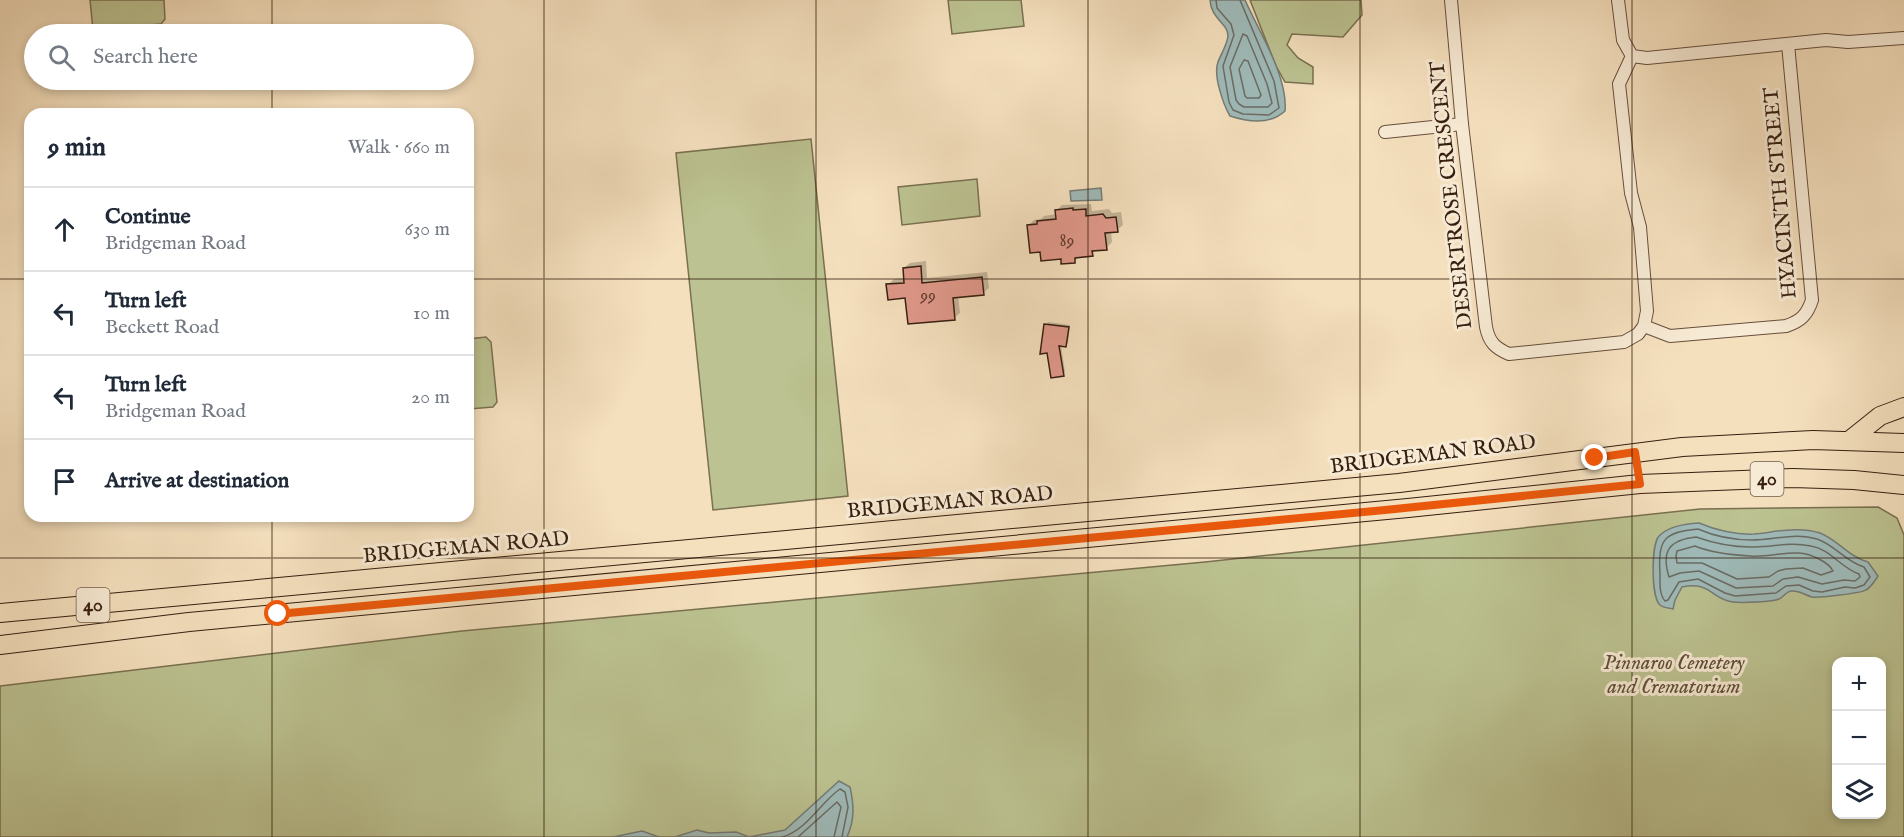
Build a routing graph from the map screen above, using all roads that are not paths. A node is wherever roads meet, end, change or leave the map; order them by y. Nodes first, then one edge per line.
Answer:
1 (1451, 0) edge
2 (1618, 0) edge
3 (1904, 38) edge
4 (1788, 44) junction
5 (1632, 56) junction
6 (1462, 124) junction
7 (1385, 132) dead end
8 (1644, 326) junction
9 (1904, 407) edge
10 (1850, 440) junction
11 (1904, 443) edge
12 (1635, 452) junction
13 (1640, 484) junction
14 (1900, 488) edge
15 (186, 597) junction
16 (0, 613) edge
17 (189, 622) junction
18 (0, 645) edge

1 - 6 street, DESERTROSE CRESCENT
2 - 5 street
3 - 4 street
4 - 5 street
4 - 8 street, HYACINTH STREET
5 - 8 street
6 - 7 street
6 - 8 street, DESERTROSE CRESCENT
9 - 10 main road
10 - 11 main road, BRIDGEMAN ROAD / 40
10 - 12 main road, BRIDGEMAN ROAD / 40
12 - 13 main road
12 - 15 main road, BRIDGEMAN ROAD / 40
13 - 14 main road, 40
13 - 17 main road, 40
15 - 16 main road, BRIDGEMAN ROAD / 40
15 - 17 main road
17 - 18 main road, 40

